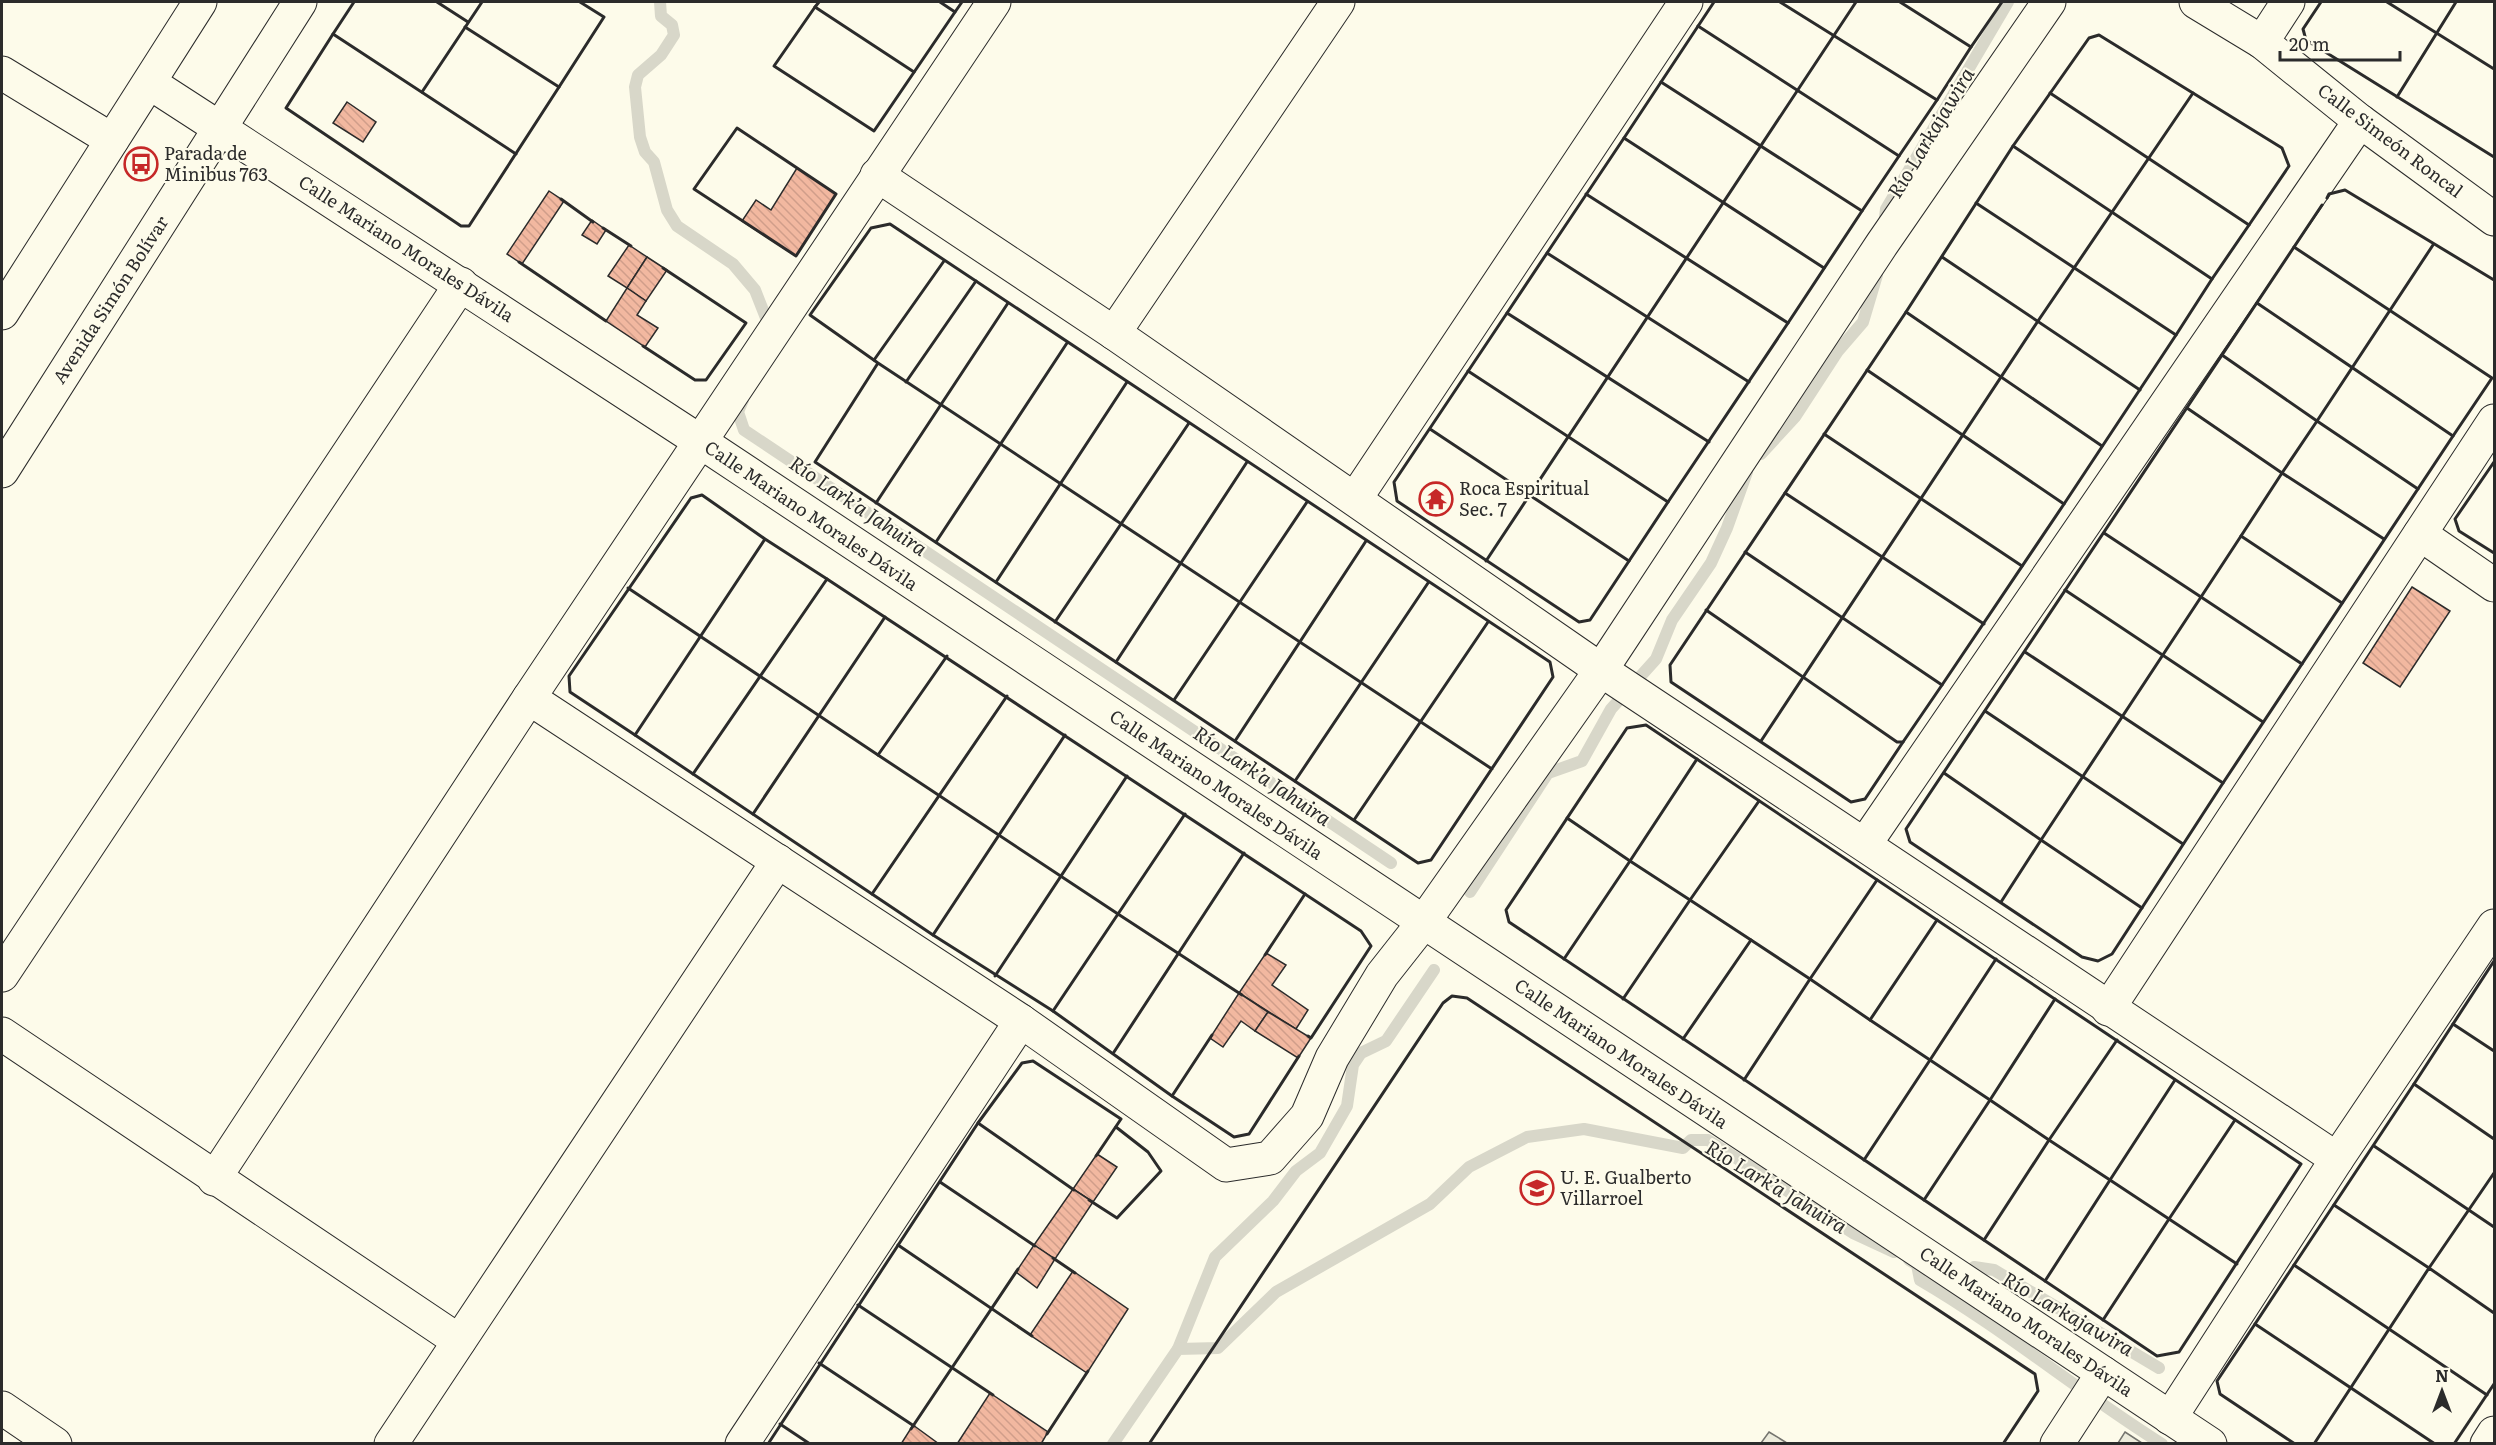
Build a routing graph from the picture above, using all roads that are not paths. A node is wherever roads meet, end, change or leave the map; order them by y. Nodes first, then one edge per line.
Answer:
1 (200, 2) edge
2 (300, 2) edge
3 (994, 2) edge
4 (1338, 2) edge
5 (1686, 2) edge
6 (2049, 2) edge
7 (2196, 2) edge
8 (2288, 2) edge
9 (2262, 42) junction
10 (2, 73) edge
11 (150, 83) junction
12 (2360, 121) junction
13 (221, 129) junction
14 (112, 140) junction
15 (877, 175) junction
16 (2492, 213) edge
17 (461, 284) junction
18 (2, 313) edge
19 (1114, 333) junction
20 (2494, 421) edge
21 (701, 442) junction
22 (2, 471) edge
23 (1355, 499) junction
24 (2420, 534) junction
25 (2494, 585) edge
26 (1601, 670) junction
27 (529, 698) junction
28 (1865, 844) junction
29 (778, 861) junction
30 (1424, 923) junction
31 (2494, 926) edge
32 (2, 975) edge
33 (2108, 1009) junction
34 (1021, 1021) junction
35 (2, 1034) edge
36 (2337, 1160) junction
37 (214, 1179) junction
38 (459, 1341) junction
39 (2103, 1373) junction
40 (2, 1408) edge
41 (2170, 1418) junction
42 (2494, 1433) edge
43 (55, 1443) edge
44 (391, 1443) edge
45 (742, 1443) edge
46 (2057, 1443) edge
47 (2210, 1443) edge
48 (2487, 1443) edge

1 - 11 street
2 - 13 street, Avenida Simón Bolívar
3 - 15 street
4 - 19 street
5 - 23 street
6 - 26 street
7 - 9 street, Calle Simeón Roncal
8 - 9 street
9 - 12 street, Calle Simeón Roncal
10 - 14 street
11 - 13 street, Calle Mariano Morales Dávila
11 - 14 street
12 - 16 street, Calle Simeón Roncal
12 - 28 street
13 - 17 street, Calle Mariano Morales Dávila
13 - 22 street, Avenida Simón Bolívar
14 - 18 street
15 - 19 street
15 - 21 street
17 - 21 street, Calle Mariano Morales Dávila
17 - 32 street
19 - 23 street
20 - 24 street
21 - 27 street
21 - 30 street, Calle Mariano Morales Dávila
23 - 26 street
24 - 25 street
24 - 33 street
26 - 28 street
26 - 30 street
27 - 29 street
27 - 37 street
28 - 33 street
29 - 34 street
29 - 38 street
30 - 34 street
30 - 39 street, Calle Mariano Morales Dávila
31 - 36 street
33 - 36 street
34 - 45 street
35 - 37 street
36 - 41 street
37 - 38 street
38 - 44 street
39 - 41 street, Calle Mariano Morales Dávila
39 - 46 street
40 - 43 street
41 - 47 street, Calle Mariano Morales Dávila
42 - 48 street

